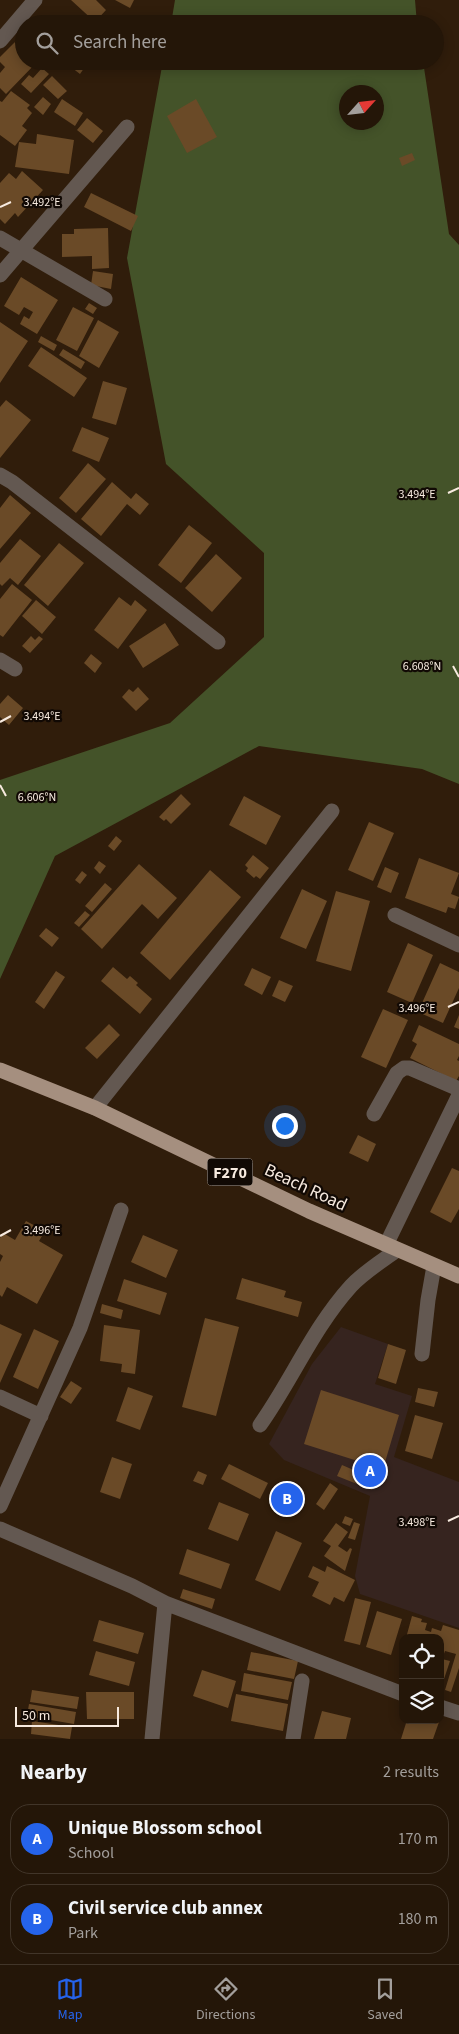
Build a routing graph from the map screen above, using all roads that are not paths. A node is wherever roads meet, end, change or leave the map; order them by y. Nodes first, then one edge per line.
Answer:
1 (35, 0) edge
2 (22, 15) edge
3 (15, 23) edge
4 (0, 41) edge
5 (127, 127) dead end
6 (0, 238) edge
7 (22, 250) junction
8 (0, 275) edge
9 (105, 299) dead end
10 (0, 475) edge
11 (218, 642) dead end
12 (0, 660) edge
13 (15, 669) dead end
14 (332, 811) dead end
15 (395, 915) dead end
16 (459, 945) edge
17 (0, 1070) edge
18 (459, 1090) edge
19 (459, 1095) edge
20 (95, 1108) junction
21 (374, 1114) dead end
22 (121, 1210) dead end
23 (391, 1248) junction
24 (434, 1266) junction
25 (459, 1276) edge
26 (422, 1354) dead end
27 (0, 1397) edge
28 (41, 1416) junction
29 (260, 1425) dead end
30 (0, 1506) edge
31 (0, 1529) edge
32 (164, 1603) junction
33 (302, 1680) dead end
34 (399, 1692) edge
35 (444, 1708) edge
36 (459, 1713) edge
37 (152, 1739) edge
38 (292, 1739) edge

1 - 2 street
3 - 4 street
5 - 7 street
6 - 7 street
7 - 8 street
7 - 9 street
10 - 11 street
12 - 13 street
14 - 20 street
15 - 16 street
17 - 20 main road, Beach Road / F270
18 - 21 street
19 - 23 street
20 - 23 main road, Beach Road / F270
22 - 28 street
23 - 24 main road, Beach Road / F270
23 - 29 street
24 - 25 main road, Beach Road / F270
24 - 26 street
27 - 28 street
28 - 30 street
31 - 32 street
32 - 34 street
32 - 37 street
33 - 38 street
35 - 36 street

